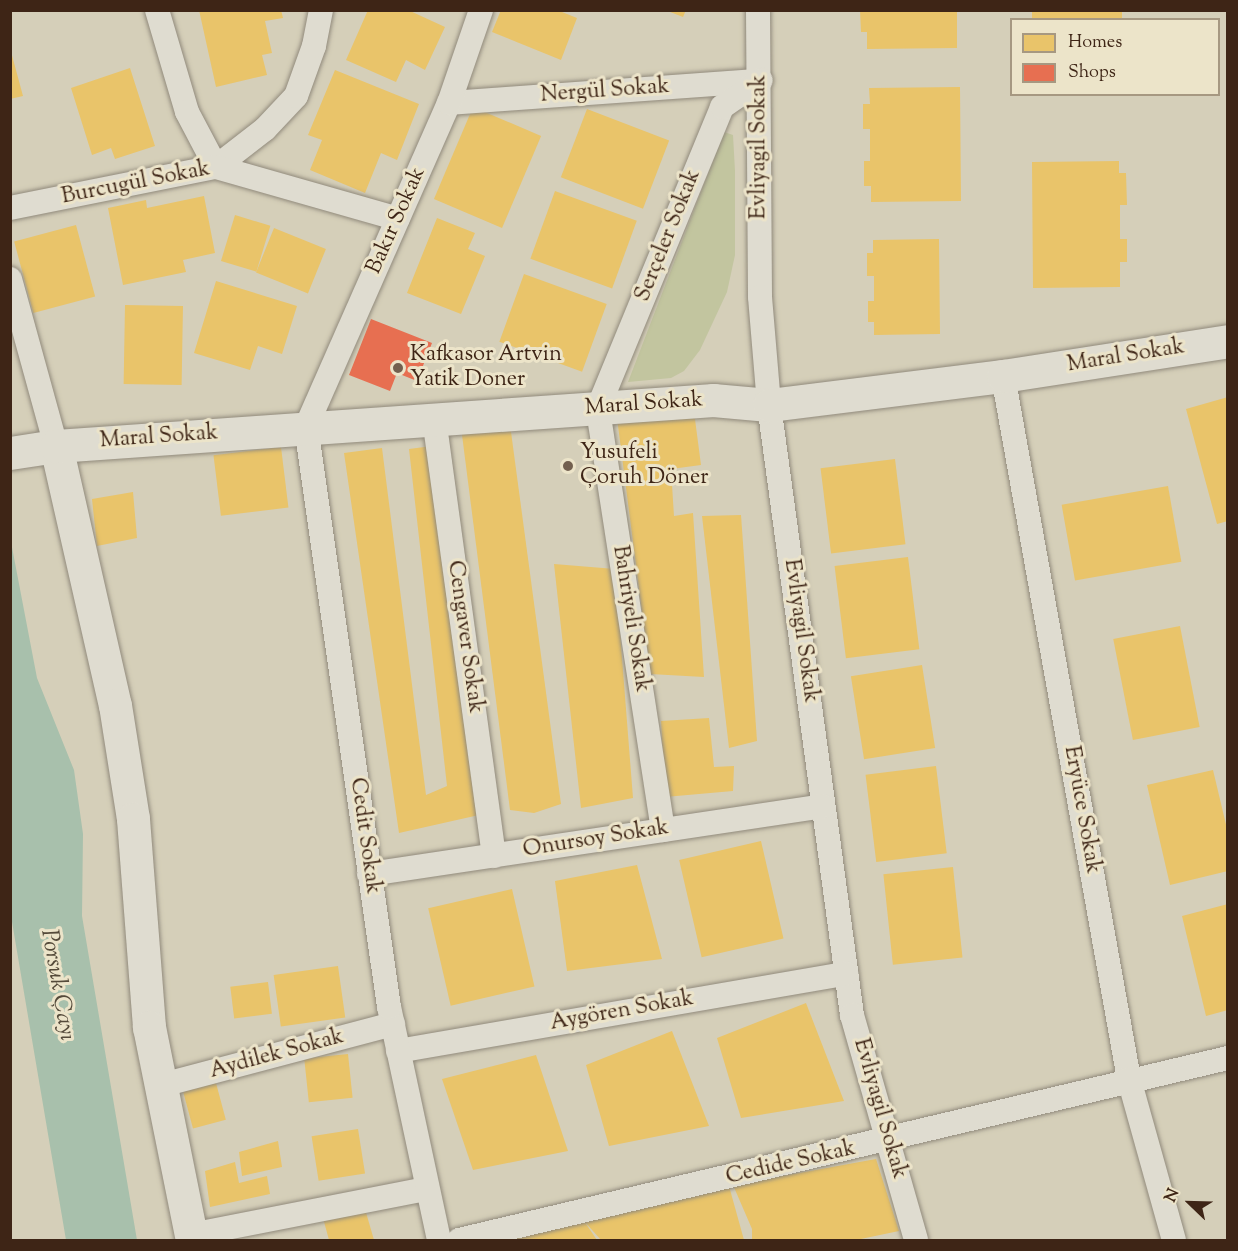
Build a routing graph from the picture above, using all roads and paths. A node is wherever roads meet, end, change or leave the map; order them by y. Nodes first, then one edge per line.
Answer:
1 (157, 10) edge
2 (321, 10) edge
3 (481, 10) edge
4 (758, 10) edge
5 (760, 81) junction
6 (449, 103) junction
7 (216, 166) junction
8 (10, 208) edge
9 (398, 219) junction
10 (10, 279) edge
11 (1227, 341) edge
12 (1003, 376) junction
13 (770, 405) junction
14 (598, 408) junction
15 (434, 418) junction
16 (306, 428) junction
17 (56, 446) junction
18 (10, 453) edge
19 (823, 806) junction
20 (663, 830) junction
21 (494, 856) junction
22 (369, 874) junction
23 (846, 974) junction
24 (393, 1024) junction
25 (398, 1051) junction
26 (1227, 1058) edge
27 (1129, 1079) junction
28 (162, 1085) junction
29 (888, 1141) junction
30 (426, 1189) junction
31 (191, 1238) edge
32 (439, 1240) edge
33 (459, 1240) edge
34 (916, 1240) edge
35 (1174, 1240) edge

1 - 7 street
2 - 7 street
3 - 6 street, Bakır Sokak
4 - 5 street, Evliyagil Sokak
5 - 6 street, Nergül Sokak
5 - 13 street, Evliyagil Sokak
5 - 14 street, Serçeler Sokak
6 - 9 street, Bakır Sokak
7 - 8 street, Burcugül Sokak
7 - 9 street, Burcugül Sokak
9 - 16 street, Bakır Sokak
10 - 17 street
11 - 12 street, Maral Sokak
12 - 13 street, Maral Sokak
12 - 27 street, Eryüce Sokak
13 - 14 street, Maral Sokak
13 - 19 street, Evliyagil Sokak
14 - 15 street, Maral Sokak
14 - 20 street, Bahriyeli Sokak
15 - 16 street, Maral Sokak
15 - 21 street, Cengaver Sokak
16 - 17 street, Maral Sokak
16 - 22 street, Cedit Sokak
17 - 18 street, Maral Sokak
17 - 28 street
19 - 20 street, Onursoy Sokak
19 - 23 street, Evliyagil Sokak
20 - 21 street, Onursoy Sokak
21 - 22 street, Onursoy Sokak
22 - 24 street, Cedit Sokak
23 - 25 street, Aygören Sokak
23 - 29 street, Evliyagil Sokak
24 - 25 street, Cedit Sokak
24 - 28 street, Aydilek Sokak
25 - 30 street, Cedit Sokak
26 - 27 street, Cedide Sokak
27 - 29 street, Cedide Sokak
27 - 35 street, Eryüce Sokak
28 - 31 street
29 - 33 street, Cedide Sokak
29 - 34 street, Evliyagil Sokak
30 - 31 street
30 - 32 street, Cedit Sokak

